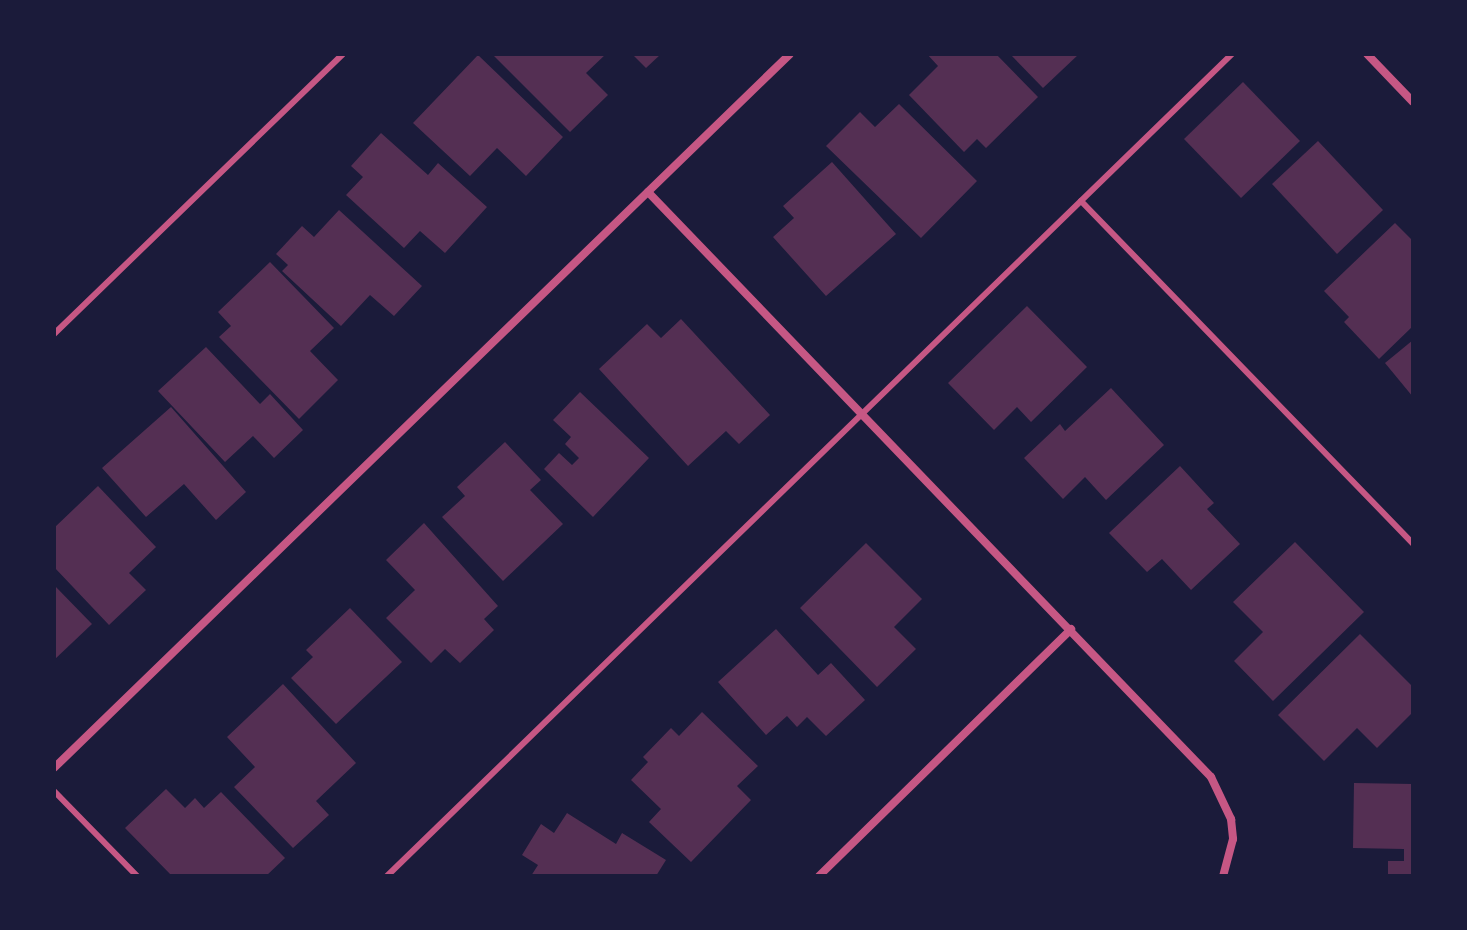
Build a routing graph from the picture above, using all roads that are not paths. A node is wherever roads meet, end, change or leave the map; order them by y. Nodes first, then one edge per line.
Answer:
1 (343, 54) edge
2 (790, 54) edge
3 (1232, 54) edge
4 (1367, 54) edge
5 (1413, 102) edge
6 (648, 192) junction
7 (1081, 201) junction
8 (54, 334) edge
9 (862, 412) junction
10 (1413, 544) edge
11 (1071, 629) junction
12 (54, 768) edge
13 (54, 791) edge
14 (137, 876) edge
15 (387, 876) edge
16 (819, 876) edge
17 (1223, 876) edge

1 - 8 lane
2 - 6 street
3 - 7 lane
4 - 5 street
6 - 9 street
6 - 12 street
7 - 9 lane
7 - 10 lane
9 - 11 street
9 - 15 lane
11 - 16 street
11 - 17 street
13 - 14 lane

